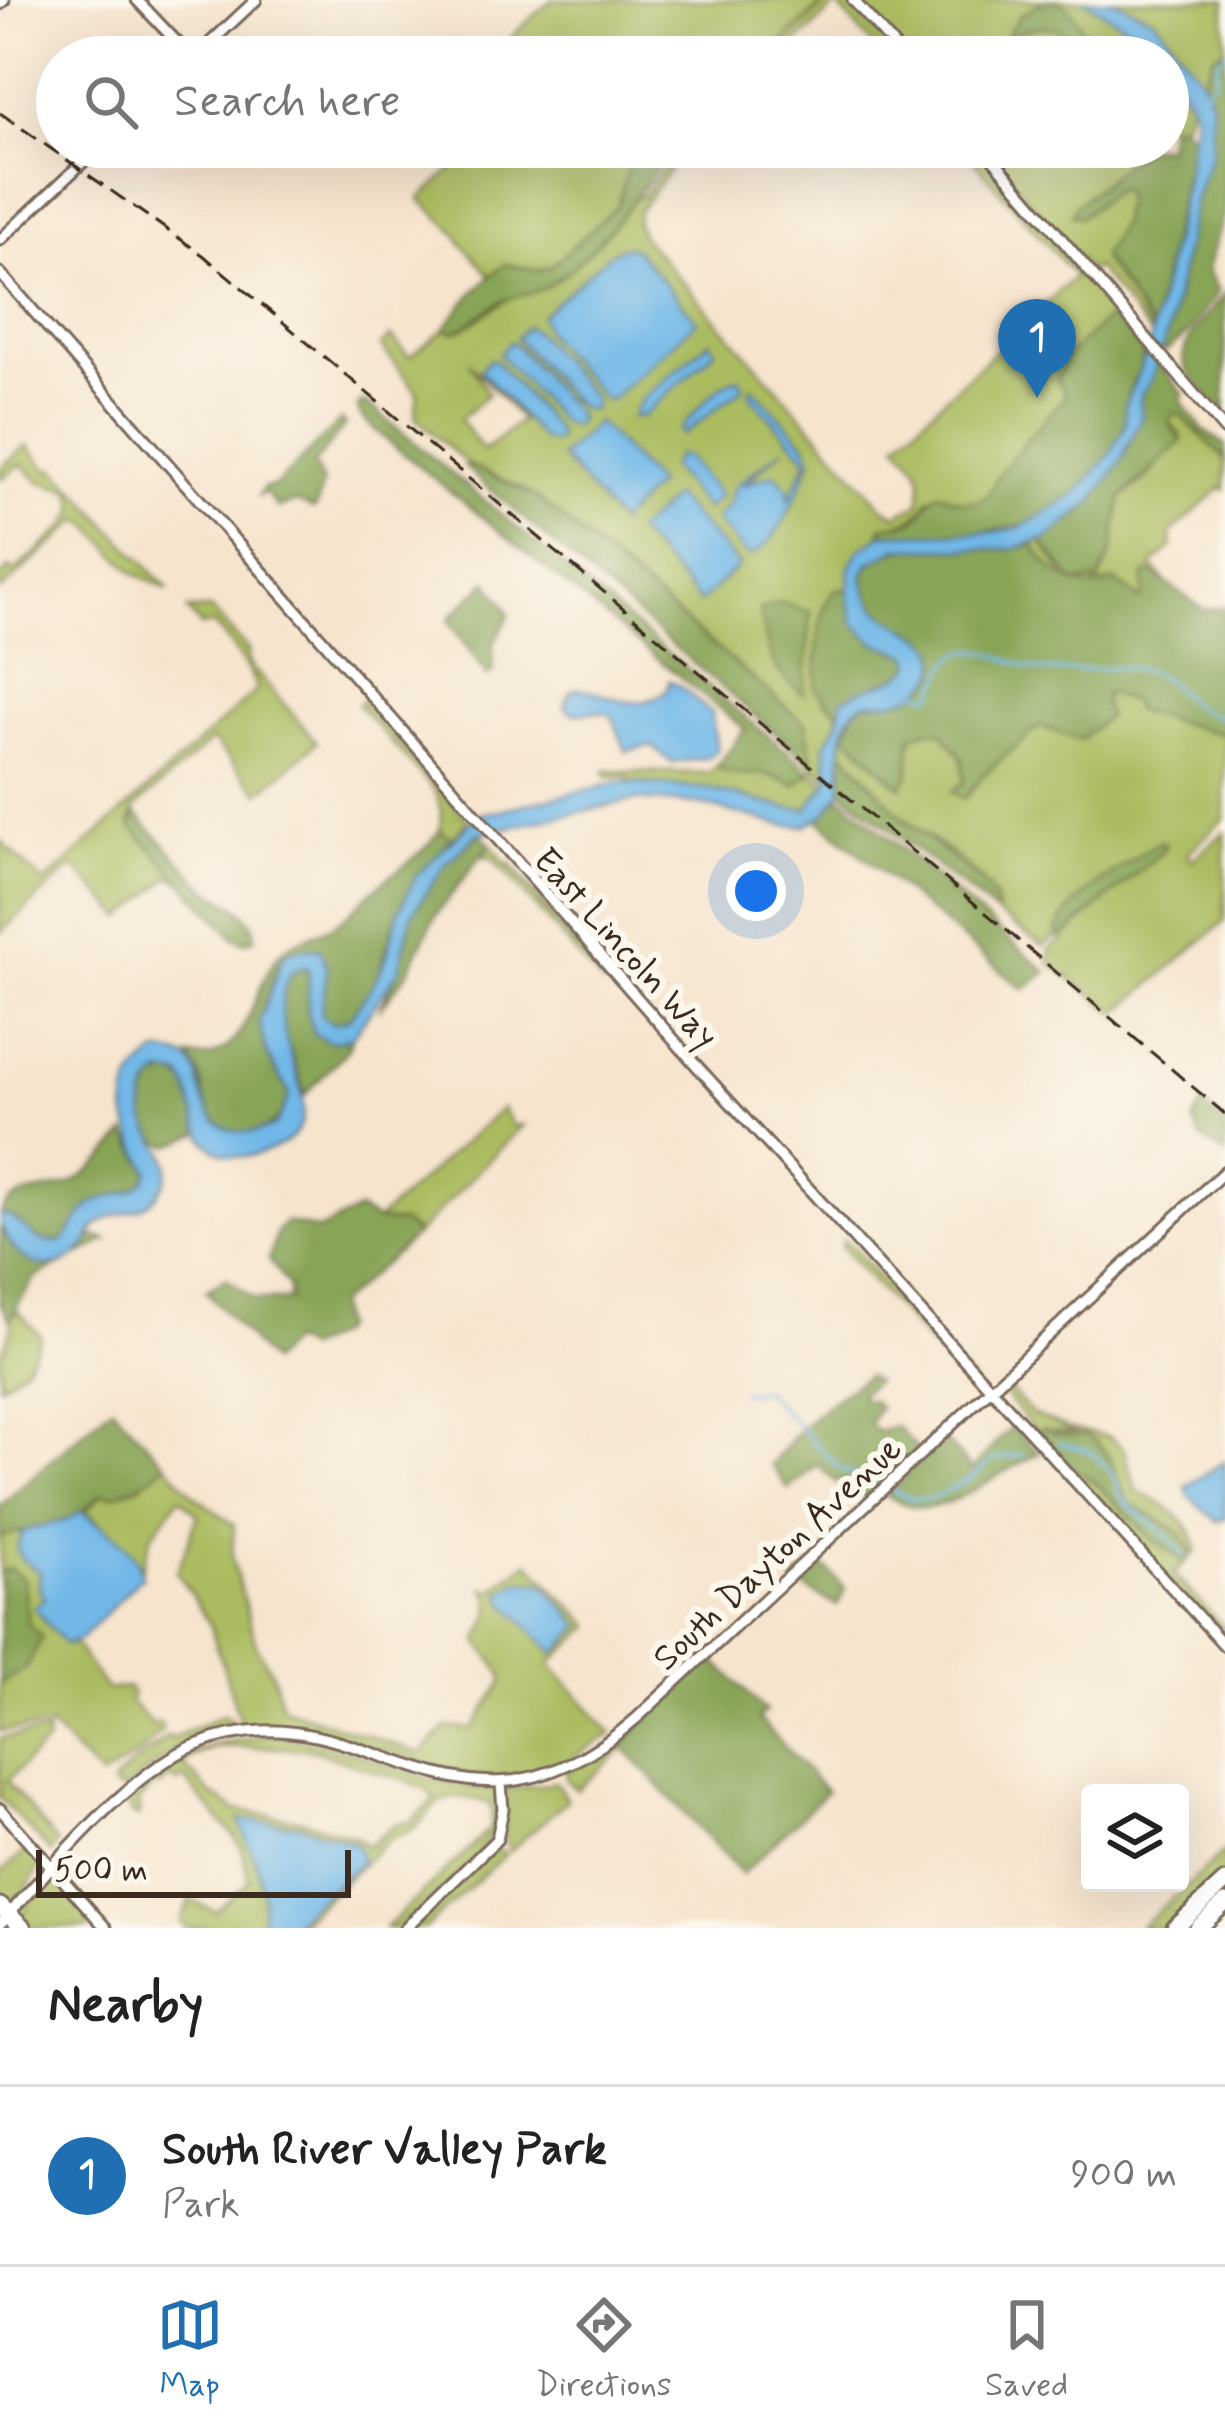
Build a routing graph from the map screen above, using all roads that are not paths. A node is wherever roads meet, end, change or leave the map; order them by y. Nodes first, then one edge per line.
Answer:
1 (137, 0) edge
2 (256, 0) edge
3 (854, 0) edge
4 (172, 36) edge
5 (216, 36) edge
6 (886, 36) edge
7 (77, 168) edge
8 (1001, 168) edge
9 (0, 240) edge
10 (0, 273) edge
11 (1225, 430) edge
12 (1225, 1171) edge
13 (989, 1391) junction
14 (1225, 1646) edge
15 (501, 1784) junction
16 (0, 1809) edge
17 (52, 1868) junction
18 (1225, 1882) edge
19 (68, 1885) junction
20 (32, 1890) junction
21 (1225, 1903) edge
22 (4, 1914) edge
23 (22, 1928) edge
24 (106, 1928) edge
25 (405, 1928) edge
26 (1175, 1928) edge
27 (1198, 1928) edge

1 - 4 main road
2 - 5 main road
3 - 6 main road
7 - 9 main road
8 - 11 main road
10 - 13 main road, East Lincoln Way
12 - 13 main road, South Dayton Avenue
13 - 14 main road, East Lincoln Way
13 - 15 main road, South Dayton Avenue
15 - 17 main road
15 - 25 main road
16 - 17 main road
17 - 19 main road
17 - 20 main road
18 - 26 highway
19 - 20 main road
19 - 24 main road
20 - 22 main road
21 - 27 highway
22 - 23 highway

